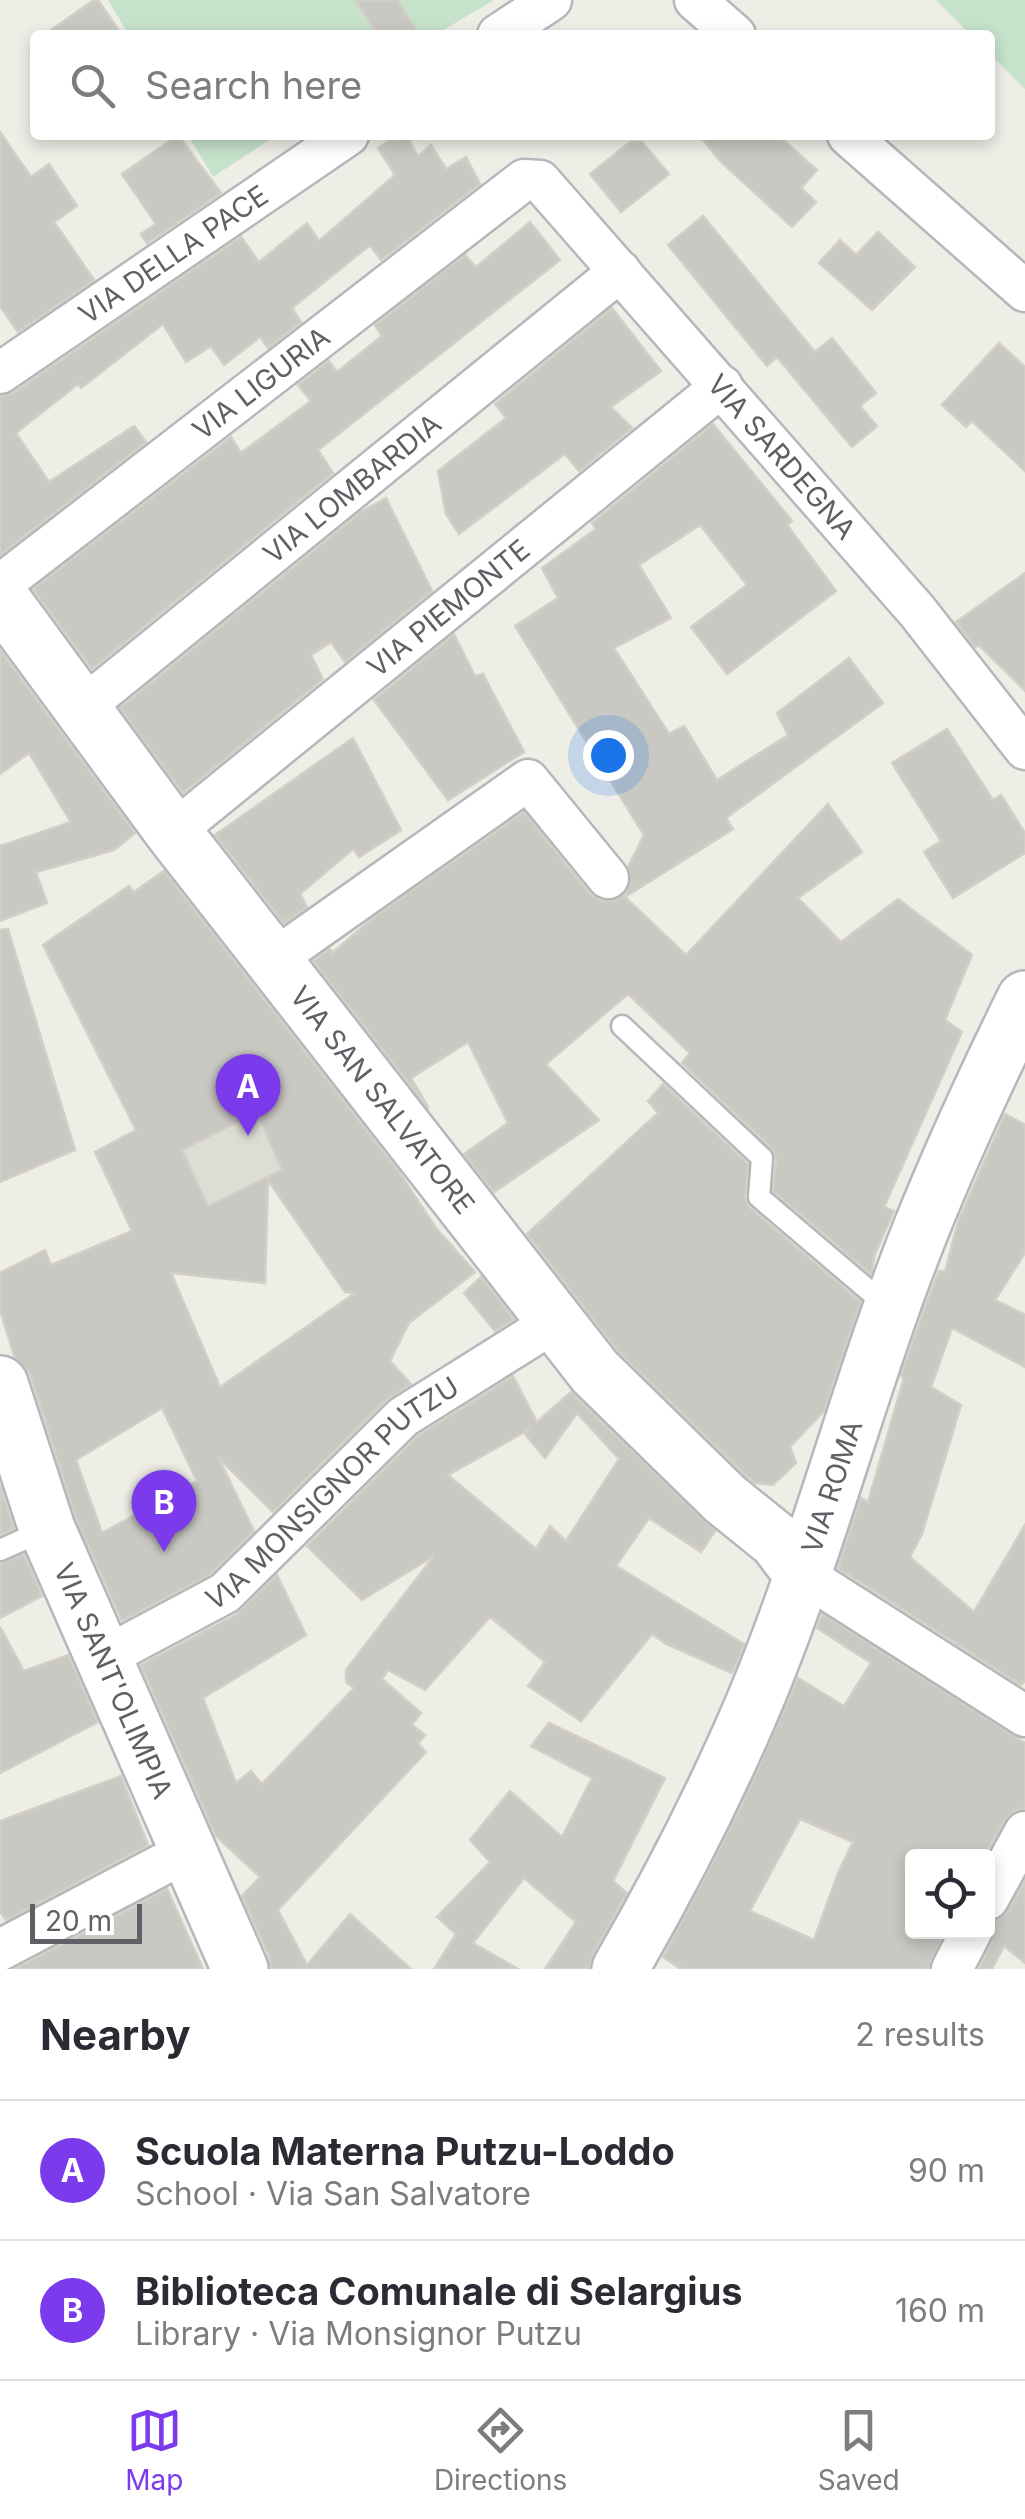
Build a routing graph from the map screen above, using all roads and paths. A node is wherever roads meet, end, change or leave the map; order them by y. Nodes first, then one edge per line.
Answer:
1 (551, 0) edge
2 (696, 0) edge
3 (506, 30) edge
4 (729, 30) edge
5 (341, 140) edge
6 (854, 140) edge
7 (524, 180) joint
8 (620, 271) junction
9 (1025, 291) edge
10 (0, 373) edge
11 (722, 386) junction
12 (0, 585) edge
13 (0, 597) edge
14 (82, 708) junction
15 (1025, 749) edge
16 (173, 832) junction
17 (608, 878) dead end
18 (274, 960) junction
19 (1025, 999) edge
20 (622, 1026) dead end
21 (1006, 1085) edge
22 (892, 1310) junction
23 (556, 1321) junction
24 (0, 1384) edge
25 (23, 1540) edge
26 (801, 1574) junction
27 (104, 1658) junction
28 (1025, 1716) edge
29 (1025, 1832) edge
30 (188, 1852) junction
31 (995, 1886) edge
32 (5, 1938) edge
33 (967, 1939) edge
34 (240, 1969) edge
35 (620, 1969) edge
36 (952, 1969) edge

1 - 3 street
2 - 4 street
5 - 10 street, VIA DELLA PACE
6 - 9 street
7 - 8 street, VIA SARDEGNA
7 - 12 street, VIA LIGURIA
8 - 11 street, VIA SARDEGNA
8 - 14 street, VIA LOMBARDIA
11 - 15 street, VIA SARDEGNA
11 - 16 street, VIA PIEMONTE
13 - 14 street, VIA SAN SALVATORE
14 - 16 street, VIA SAN SALVATORE
16 - 18 street, VIA SAN SALVATORE
17 - 18 street
18 - 23 street, VIA SAN SALVATORE
19 - 21 street, VIA ROMA
20 - 22 lane
21 - 22 street, VIA ROMA
22 - 26 street, VIA ROMA
23 - 26 street, VIA SAN SALVATORE
23 - 27 street, VIA MONSIGNOR PUTZU
24 - 25 street, VIA SANT'OLIMPIA
25 - 27 street, VIA SANT'OLIMPIA
26 - 28 street
26 - 35 street, VIA ROMA
27 - 30 street, VIA SANT'OLIMPIA
29 - 31 street
30 - 32 street
30 - 34 street, VIA SANT'OLIMPIA
33 - 36 street

